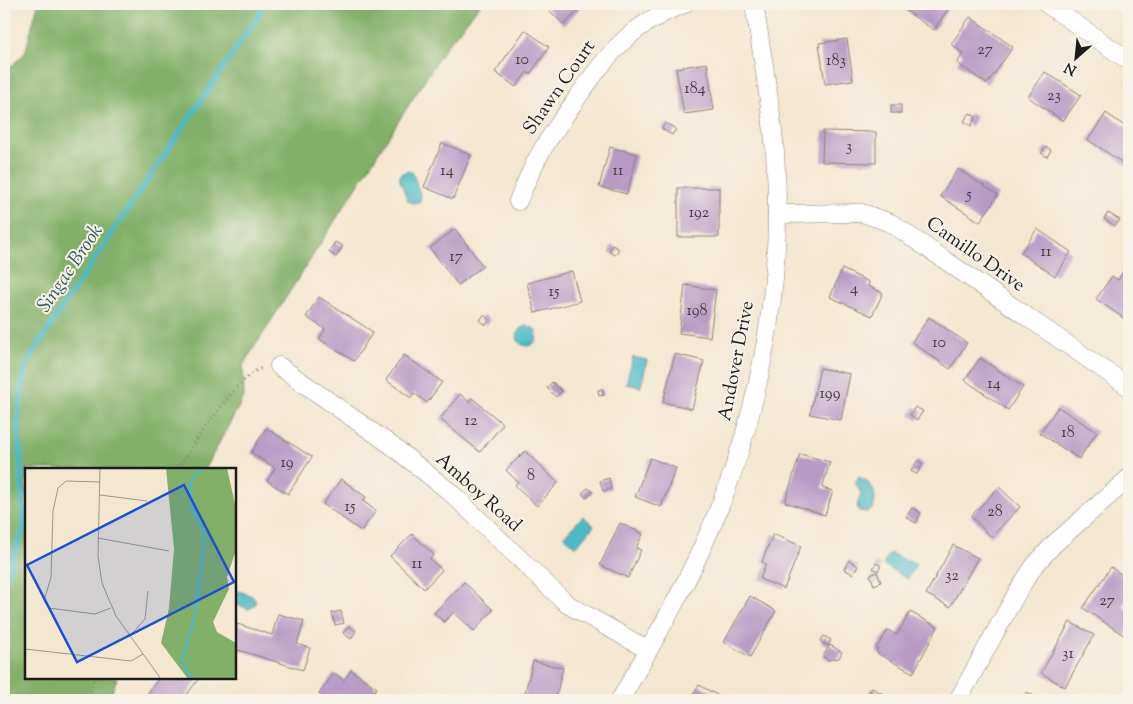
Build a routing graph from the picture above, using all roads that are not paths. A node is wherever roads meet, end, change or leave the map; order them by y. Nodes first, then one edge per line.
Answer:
1 (684, 4) edge
2 (754, 4) edge
3 (1046, 4) edge
4 (1129, 61) edge
5 (518, 201) dead end
6 (777, 214) junction
7 (279, 366) road end
8 (1129, 387) edge
9 (1129, 478) edge
10 (648, 650) junction
11 (620, 700) edge
12 (958, 700) edge

1 - 5 street, Shawn Court
2 - 6 street, Andover Drive
3 - 4 street
6 - 8 street, Camillo Drive
6 - 10 street, Andover Drive
7 - 10 street, Amboy Road
9 - 12 street
10 - 11 street, Andover Drive

